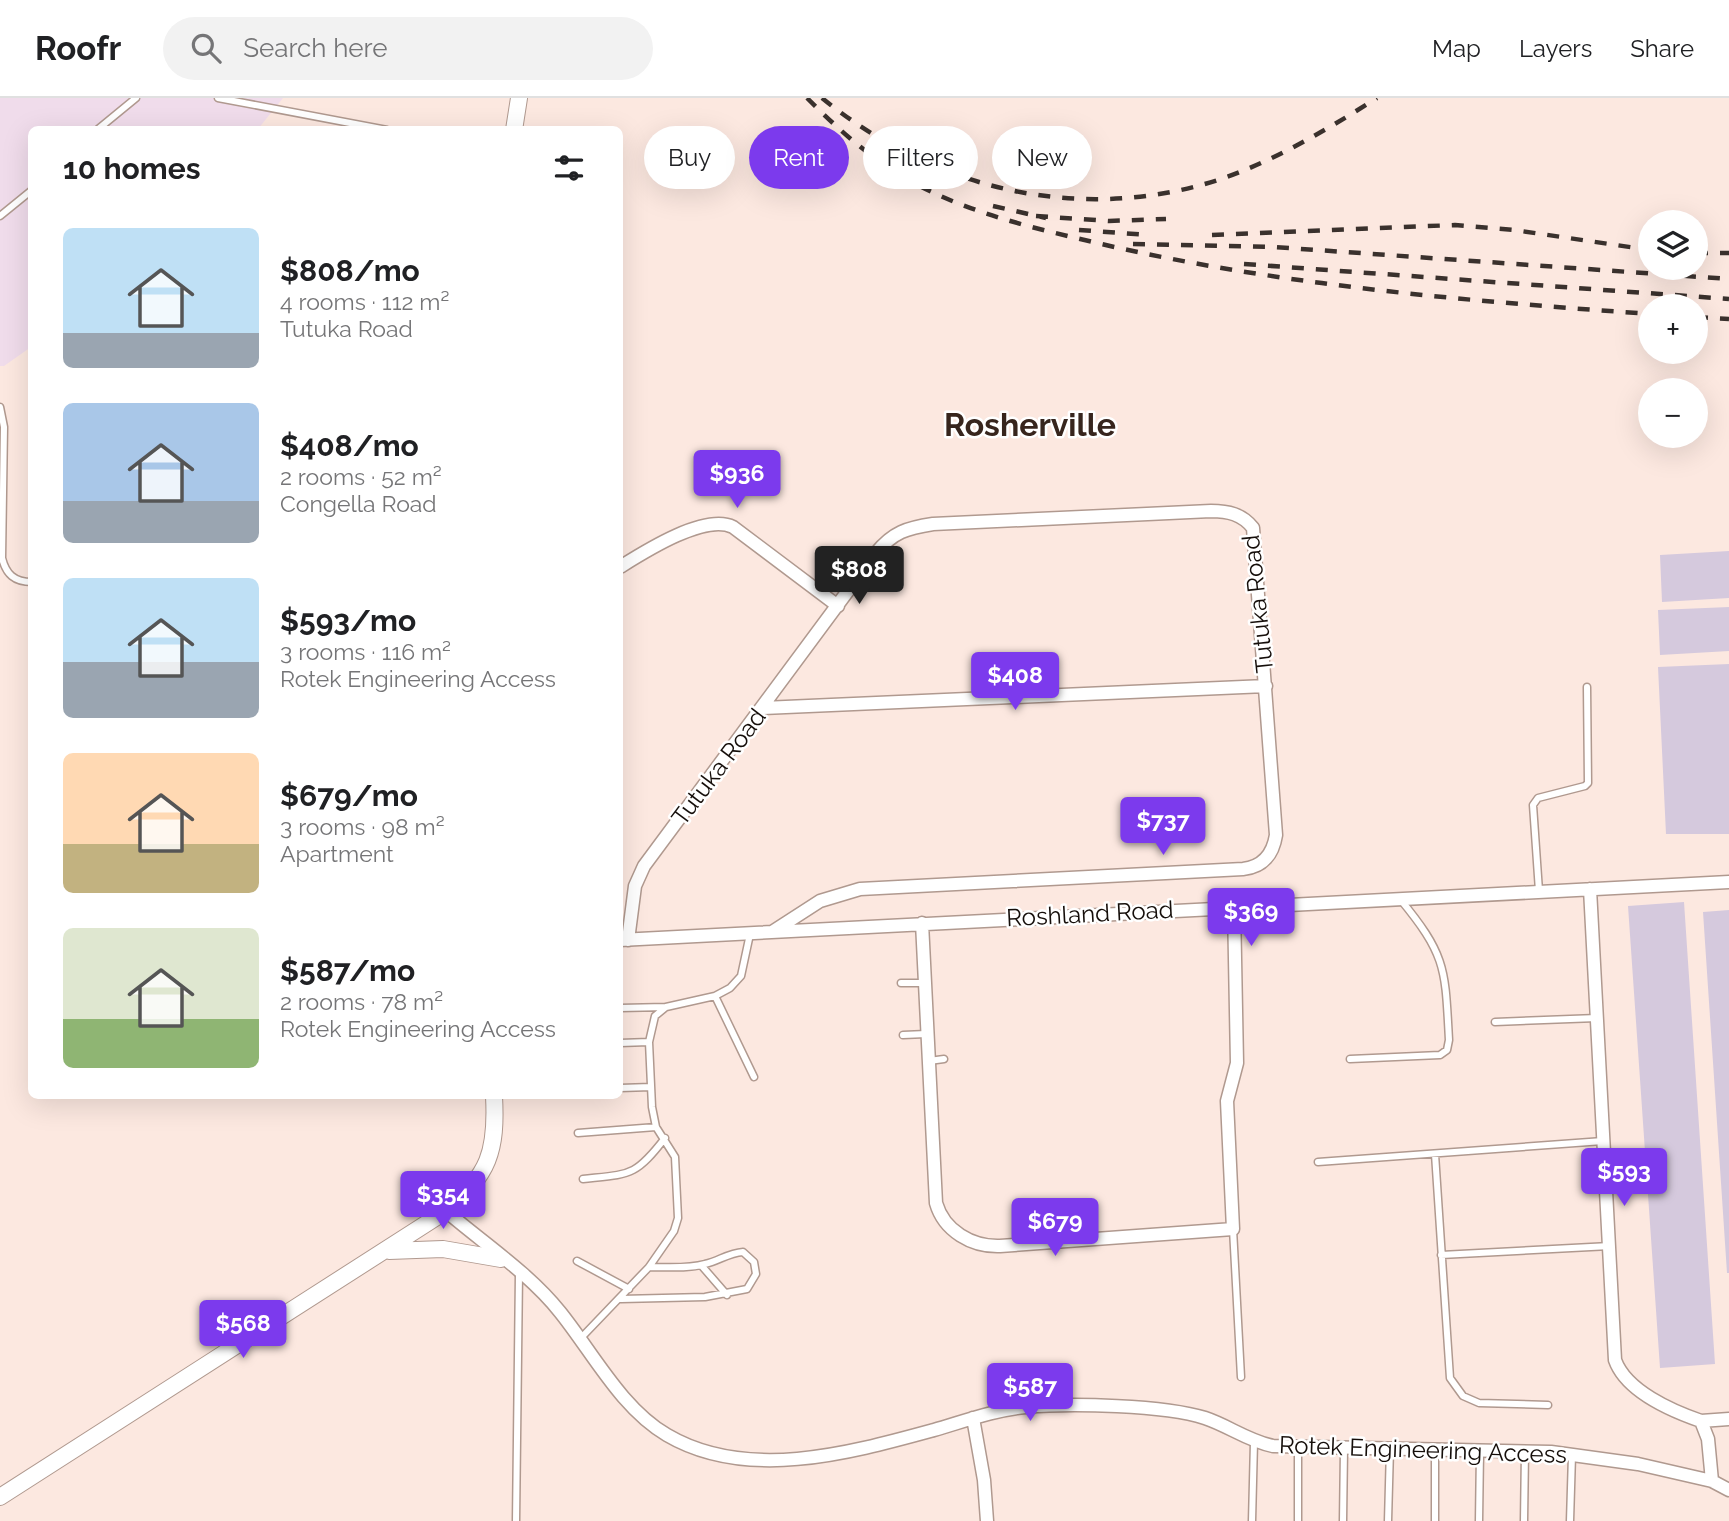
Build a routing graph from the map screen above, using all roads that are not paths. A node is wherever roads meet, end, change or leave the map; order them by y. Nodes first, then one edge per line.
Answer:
1 (136, 98) edge
2 (218, 98) edge
3 (519, 98) edge
4 (102, 126) edge
5 (366, 126) edge
6 (515, 126) edge
7 (28, 193) edge
8 (0, 216) edge
9 (0, 407) edge
10 (623, 565) edge
11 (28, 581) edge
12 (838, 606) junction
13 (1266, 686) junction
14 (1587, 687) dead end
15 (763, 708) junction
16 (1729, 882) edge
17 (1590, 889) junction
18 (1539, 891) junction
19 (1399, 898) junction
20 (1234, 906) junction
21 (922, 923) junction
22 (772, 932) junction
23 (750, 934) junction
24 (624, 940) edge
25 (901, 983) dead end
26 (924, 983) junction
27 (715, 996) junction
28 (666, 1007) junction
29 (623, 1008) edge
30 (1597, 1018) junction
31 (1495, 1022) dead end
32 (926, 1034) junction
33 (903, 1035) dead end
34 (649, 1042) junction
35 (623, 1043) edge
36 (944, 1059) dead end
37 (1350, 1059) dead end
38 (927, 1062) junction
39 (754, 1077) dead end
40 (651, 1087) junction
41 (623, 1088) edge
42 (494, 1099) edge
43 (656, 1127) junction
44 (578, 1133) dead end
45 (664, 1138) junction
46 (1604, 1141) junction
47 (1435, 1154) junction
48 (1318, 1162) dead end
49 (583, 1179) dead end
50 (446, 1210) junction
51 (1233, 1229) junction
52 (1610, 1245) junction
53 (383, 1251) junction
54 (1441, 1255) junction
55 (501, 1259) junction
56 (577, 1261) dead end
57 (701, 1265) junction
58 (649, 1267) junction
59 (519, 1273) junction
60 (629, 1289) junction
61 (727, 1295) junction
62 (621, 1299) junction
63 (580, 1339) junction
64 (1241, 1377) dead end
65 (1548, 1405) dead end
66 (973, 1418) junction
67 (1729, 1419) edge
68 (1701, 1421) junction
69 (1254, 1442) junction
70 (1298, 1448) junction
71 (1390, 1448) junction
72 (1344, 1449) junction
73 (1435, 1450) junction
74 (1480, 1451) junction
75 (1525, 1451) junction
76 (1572, 1455) junction
77 (1712, 1481) junction
78 (1729, 1490) edge
79 (0, 1497) edge
80 (516, 1521) edge
81 (987, 1521) edge
82 (1252, 1521) edge
83 (1298, 1521) edge
84 (1343, 1521) edge
85 (1388, 1521) edge
86 (1434, 1521) edge
87 (1479, 1521) edge
88 (1524, 1521) edge
89 (1570, 1521) edge

1 - 4 lane
2 - 5 lane
3 - 6 street
7 - 8 lane
9 - 11 lane
10 - 12 street
12 - 13 street, Tutuka Road
12 - 15 street, Tutuka Road
13 - 15 street
13 - 22 street, Tutuka Road
14 - 18 lane
15 - 24 street, Tutuka Road
16 - 17 street, Roshland Road
17 - 18 street, Roshland Road
17 - 30 street
18 - 19 street, Roshland Road
19 - 20 street, Roshland Road
19 - 37 lane
20 - 21 street, Roshland Road
20 - 51 street
21 - 22 street, Roshland Road
21 - 26 street
22 - 23 street, Roshland Road
23 - 24 street, Roshland Road
23 - 27 lane
25 - 26 lane
26 - 32 street
27 - 28 lane
27 - 39 lane
28 - 29 lane
28 - 34 lane
30 - 31 lane
30 - 46 street
32 - 33 lane
32 - 38 street
34 - 35 lane
34 - 40 lane
36 - 38 lane
38 - 51 street
40 - 41 lane
40 - 43 lane
42 - 50 street
43 - 44 lane
43 - 45 lane
45 - 49 lane
45 - 58 lane
46 - 47 lane
46 - 52 street
47 - 48 lane
47 - 54 lane
50 - 53 street
50 - 55 street, Rotek Engineering Access
51 - 64 lane
52 - 54 lane
52 - 68 street
53 - 55 street
53 - 79 street
54 - 65 lane
55 - 59 street, Rotek Engineering Access
56 - 60 lane
57 - 58 lane
57 - 61 lane
57 - 61 lane
58 - 60 lane
59 - 63 street, Rotek Engineering Access
59 - 80 lane
60 - 62 lane
61 - 62 lane
62 - 63 lane
63 - 66 street, Rotek Engineering Access
66 - 69 street, Rotek Engineering Access
66 - 81 street
67 - 68 street
68 - 77 street
69 - 70 street, Rotek Engineering Access
69 - 82 lane
70 - 72 street, Rotek Engineering Access
70 - 83 lane
71 - 72 street, Rotek Engineering Access
71 - 73 street, Rotek Engineering Access
71 - 85 lane
72 - 84 lane
73 - 74 street, Rotek Engineering Access
73 - 86 lane
74 - 75 street, Rotek Engineering Access
74 - 87 lane
75 - 76 street, Rotek Engineering Access
75 - 88 lane
76 - 77 street, Rotek Engineering Access
76 - 89 lane
77 - 78 street, Rotek Engineering Access

